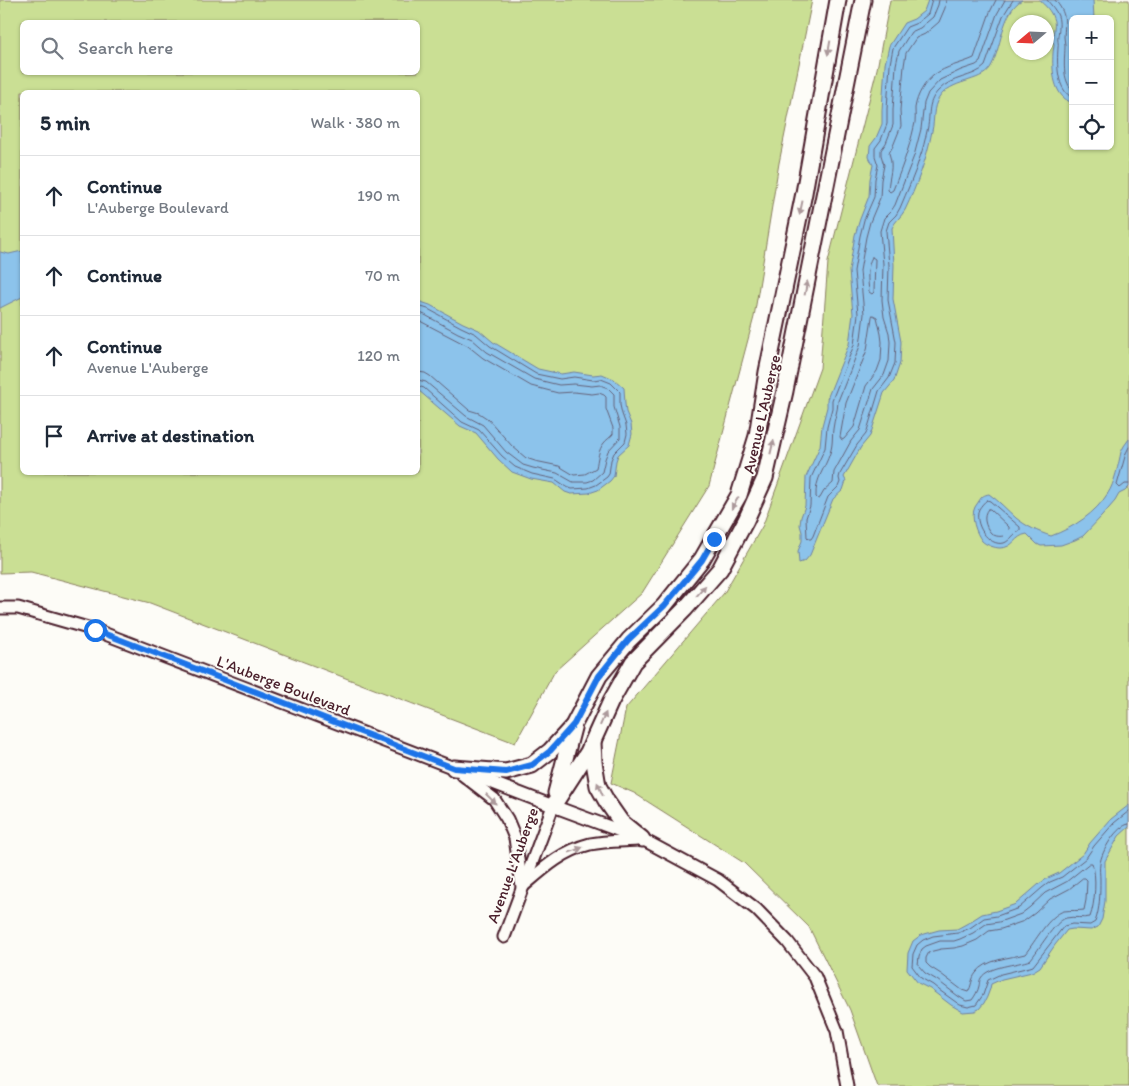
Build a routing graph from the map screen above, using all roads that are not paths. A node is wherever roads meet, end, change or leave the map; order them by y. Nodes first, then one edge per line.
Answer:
1 (838, 0) edge
2 (863, 0) edge
3 (0, 608) edge
4 (574, 724) junction
5 (593, 741) junction
6 (454, 768) junction
7 (553, 806) junction
8 (642, 839) junction
9 (522, 887) junction
10 (504, 937) dead end
11 (846, 1086) edge

1 -> 4 street, Avenue L'Auberge
5 -> 2 street, Avenue L'Auberge
3 - 6 street, L'Auberge Boulevard
4 - 6 street
4 - 7 street, Avenue L'Auberge
5 - 7 street, Avenue L'Auberge
8 -> 5 street
6 - 7 street, L'Auberge Boulevard
6 -> 9 street
7 - 8 street, L'Auberge Boulevard
7 - 9 street, Avenue L'Auberge
9 -> 8 street
8 - 11 street, L'Auberge Boulevard
9 - 10 street, Avenue L'Auberge

